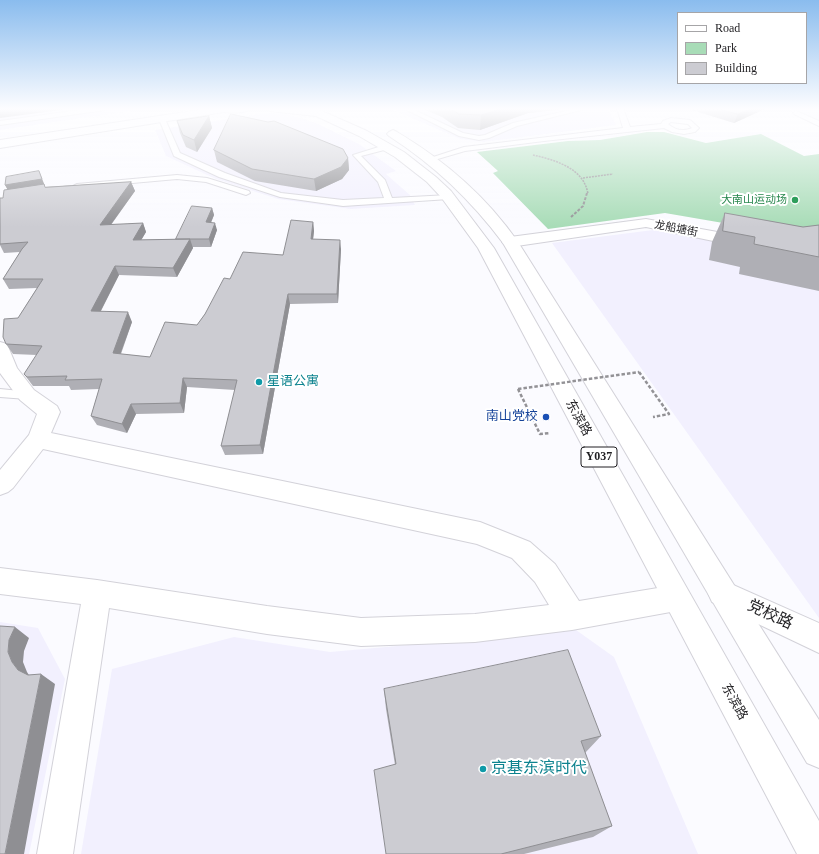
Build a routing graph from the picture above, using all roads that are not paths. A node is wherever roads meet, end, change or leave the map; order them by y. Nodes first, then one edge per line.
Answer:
1 (174, 148) edge
2 (378, 148) edge
3 (388, 148) edge
4 (415, 148) edge
5 (472, 148) edge
6 (464, 149) joint
7 (431, 159) junction
8 (69, 186) edge
9 (246, 193) dead end
10 (449, 197) junction
11 (389, 200) junction
12 (759, 241) edge
13 (510, 242) junction
14 (0, 348) edge
15 (0, 393) edge
16 (27, 395) junction
17 (38, 439) junction
18 (0, 485) edge
19 (0, 581) edge
20 (97, 593) junction
21 (722, 593) junction
22 (676, 598) junction
23 (572, 616) junction
24 (819, 638) edge
25 (819, 751) edge
26 (55, 854) edge
27 (817, 854) edge

1 - 11 lane
2 - 11 lane
3 - 10 main road, 东滨路 / Y037
4 - 7 main road, Y037
5 - 6 lane
6 - 7 lane
7 - 13 main road, Y037
8 - 9 lane
10 - 11 lane
10 - 22 main road, 东滨路 / Y037
12 - 13 main road, 龙船塘街
13 - 21 main road, Y037
14 - 16 main road
15 - 16 lane
16 - 17 main road
17 - 18 main road
17 - 23 main road
19 - 20 main road
20 - 23 main road
20 - 26 main road
21 - 24 main road, 党校路
21 - 25 main road, Y037
22 - 23 main road
22 - 27 main road, 东滨路 / Y037

